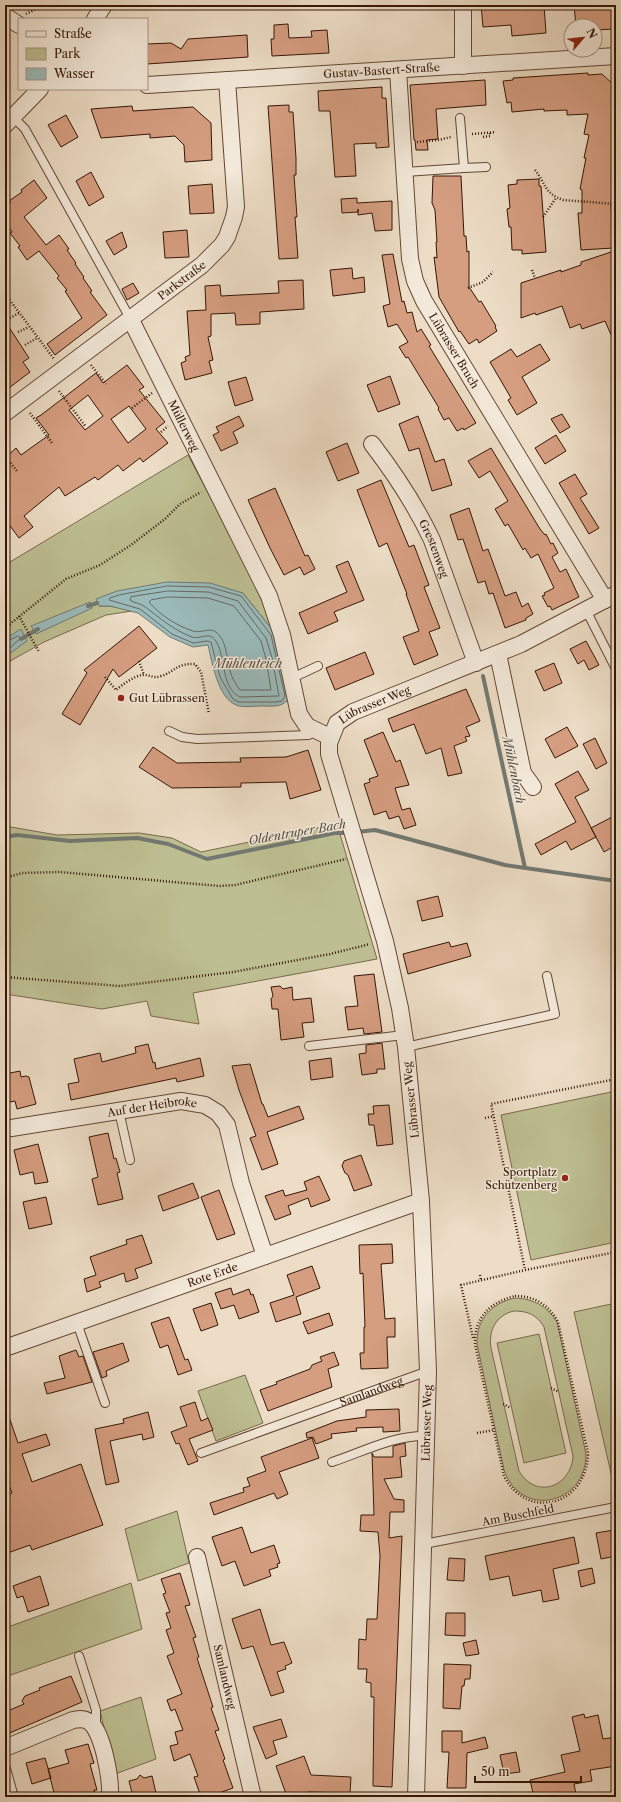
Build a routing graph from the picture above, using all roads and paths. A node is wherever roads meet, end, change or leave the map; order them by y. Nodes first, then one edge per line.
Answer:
1 (44, 5) edge
2 (104, 5) edge
3 (463, 5) edge
4 (5, 16) edge
5 (24, 18) edge
6 (96, 18) edge
7 (18, 19) edge
8 (616, 56) edge
9 (463, 66) junction
10 (398, 70) junction
11 (227, 80) junction
12 (148, 85) edge
13 (39, 90) edge
14 (460, 118) dead end
15 (9, 121) edge
16 (490, 132) junction
17 (496, 132) dead end
18 (461, 134) junction
19 (483, 137) dead end
20 (402, 143) junction
21 (486, 167) dead end
22 (464, 168) junction
23 (535, 170) dead end
24 (405, 172) junction
25 (556, 198) junction
26 (616, 204) edge
27 (543, 217) dead end
28 (532, 270) dead end
29 (493, 272) dead end
30 (535, 278) dead end
31 (468, 288) dead end
32 (5, 296) edge
33 (9, 299) junction
34 (5, 301) edge
35 (19, 313) junction
36 (10, 318) dead end
37 (131, 320) junction
38 (29, 327) junction
39 (18, 332) dead end
40 (37, 338) junction
41 (25, 345) dead end
42 (84, 355) junction
43 (56, 375) junction
44 (106, 384) dead end
45 (164, 384) junction
46 (21, 401) junction
47 (132, 408) dead end
48 (5, 413) edge
49 (86, 427) dead end
50 (52, 443) dead end
51 (372, 444) dead end
52 (5, 456) edge
53 (17, 471) dead end
54 (214, 485) junction
55 (610, 597) edge
56 (586, 610) junction
57 (19, 616) junction
58 (5, 628) edge
59 (39, 652) dead end
60 (498, 654) junction
61 (139, 661) dead end
62 (476, 663) junction
63 (318, 666) dead end
64 (616, 669) edge
65 (144, 674) junction
66 (105, 677) dead end
67 (290, 679) junction
68 (209, 714) dead end
69 (313, 730) junction
70 (169, 731) dead end
71 (330, 737) junction
72 (533, 787) dead end
73 (358, 851) junction
74 (5, 878) edge
75 (385, 941) junction
76 (547, 976) dead end
77 (5, 977) edge
78 (405, 1041) junction
79 (309, 1046) dead end
80 (616, 1079) edge
81 (119, 1111) junction
82 (494, 1116) junction
83 (484, 1118) dead end
84 (5, 1129) edge
85 (130, 1160) dead end
86 (421, 1202) junction
87 (616, 1252) edge
88 (265, 1256) junction
89 (525, 1270) junction
90 (480, 1274) dead end
91 (481, 1280) junction
92 (77, 1323) junction
93 (475, 1344) junction
94 (5, 1348) edge
95 (428, 1371) junction
96 (551, 1388) dead end
97 (559, 1392) dead end
98 (105, 1402) dead end
99 (503, 1404) dead end
100 (511, 1408) dead end
101 (494, 1430) junction
102 (477, 1433) dead end
103 (427, 1436) junction
104 (201, 1453) dead end
105 (332, 1462) dead end
106 (616, 1507) edge
107 (424, 1544) junction
108 (197, 1557) dead end
109 (79, 1656) dead end
110 (96, 1728) junction
111 (5, 1748) edge
112 (5, 1765) edge
113 (14, 1797) edge
114 (110, 1797) edge
115 (253, 1797) edge
116 (416, 1797) edge

1 - 5 path
2 - 6 street
3 - 9 street
4 - 7 street
8 - 9 street, Gustav-Bastert-Straße
9 - 10 street, Gustav-Bastert-Straße
10 - 11 street, Gustav-Bastert-Straße
10 - 20 street, Lübrasser Bruch
11 - 12 street, Gustav-Bastert-Straße
11 - 37 street, Parkstraße
13 - 15 street
14 - 18 lane
15 - 37 lane, Müllerweg
16 - 17 path
16 - 18 path
16 - 19 path
18 - 20 path
18 - 22 lane
20 - 24 street, Lübrasser Bruch
21 - 22 lane
22 - 24 lane
23 - 25 path
24 - 55 street, Lübrasser Bruch
25 - 26 path
25 - 27 path
28 - 30 path
29 - 31 path
32 - 33 path
33 - 34 path
33 - 35 path
35 - 36 path
35 - 38 path
37 - 42 street, Parkstraße
37 - 45 street, Müllerweg
38 - 39 path
38 - 40 path
40 - 41 path
40 - 43 path
42 - 43 street, Parkstraße
42 - 44 path
43 - 46 street, Parkstraße
43 - 49 path
45 - 47 path
45 - 54 street, Müllerweg
46 - 48 street, Parkstraße
46 - 50 path
51 - 62 street, Grestenweg
52 - 53 path
54 - 57 path
54 - 67 street, Müllerweg
55 - 56 street, Lübrasser Weg
56 - 60 street, Lübrasser Weg
56 - 64 lane
57 - 58 path
57 - 59 path
60 - 62 street, Lübrasser Weg
60 - 72 street
61 - 65 path
62 - 71 street, Lübrasser Weg
63 - 67 lane
65 - 66 path
65 - 68 path
67 - 69 street, Müllerweg
69 - 70 lane
69 - 71 street, Müllerweg
71 - 73 street, Lübrasser Weg
73 - 74 path
73 - 75 street, Lübrasser Weg
75 - 77 path
75 - 78 street, Lübrasser Weg
76 - 78 lane
78 - 79 lane
78 - 86 street, Lübrasser Weg
80 - 82 path
81 - 84 street, Auf der Heibroke
81 - 85 lane
81 - 88 street, Auf der Heibroke
82 - 83 path
82 - 89 path
86 - 88 street, Rote Erde
86 - 95 street, Lübrasser Weg
87 - 89 path
88 - 92 street, Rote Erde
89 - 91 path
90 - 91 path
91 - 93 path
92 - 94 street, Rote Erde
92 - 98 lane
93 - 101 path
93 - 101 path
95 - 103 street, Lübrasser Weg
95 - 104 lane, Samlandweg
96 - 97 path
99 - 100 path
101 - 102 path
103 - 105 lane
103 - 107 street, Lübrasser Weg
106 - 107 lane, Am Buschfeld
107 - 116 street, Lübrasser Weg
108 - 115 street, Samlandweg
109 - 110 lane
110 - 111 street
110 - 114 street
112 - 113 lane

